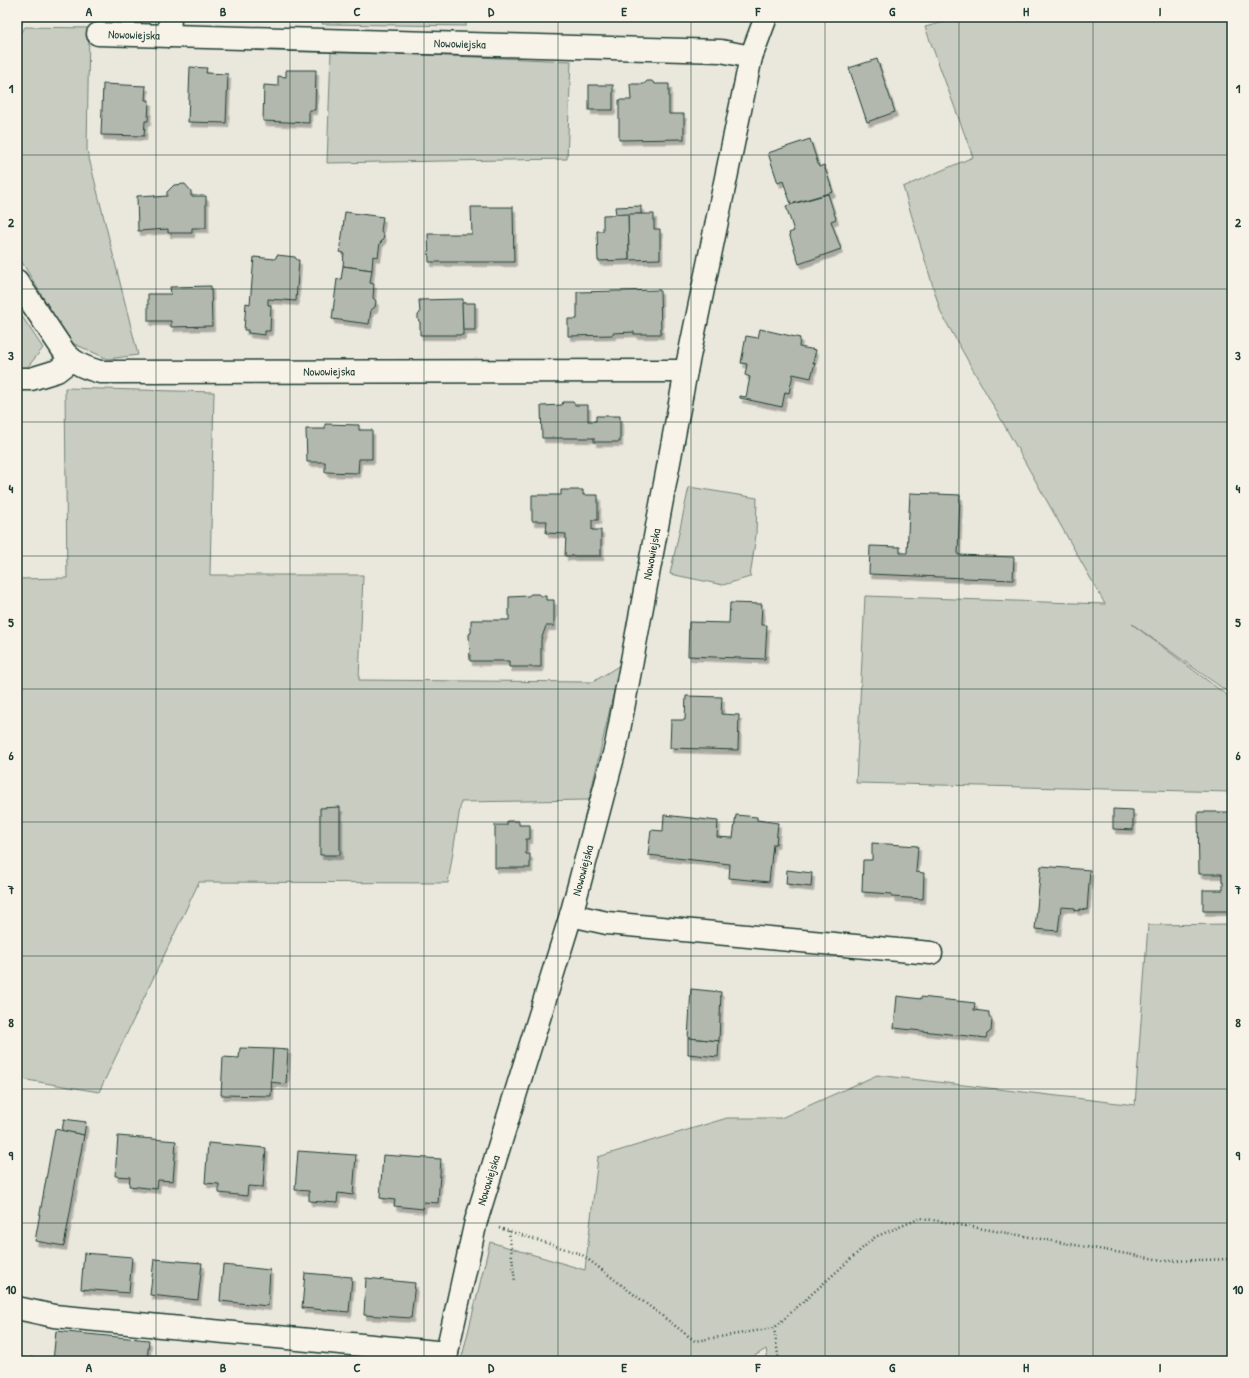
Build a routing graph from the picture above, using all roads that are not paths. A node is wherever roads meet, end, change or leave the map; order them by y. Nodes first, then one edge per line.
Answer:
1 (766, 17) edge
2 (169, 27) edge
3 (98, 34) dead end
4 (751, 58) junction
5 (17, 281) edge
6 (71, 360) junction
7 (686, 371) junction
8 (17, 379) edge
9 (571, 914) junction
10 (931, 953) dead end
11 (17, 1308) edge
12 (446, 1357) edge

1 - 4 street, Nowowiejska
2 - 3 street, Nowowiejska
2 - 4 street, Nowowiejska
4 - 7 street, Nowowiejska
5 - 6 street, Nowowiejska
6 - 7 street, Nowowiejska
6 - 8 street
7 - 9 street, Nowowiejska
9 - 10 street
9 - 12 street, Nowowiejska
11 - 12 street

